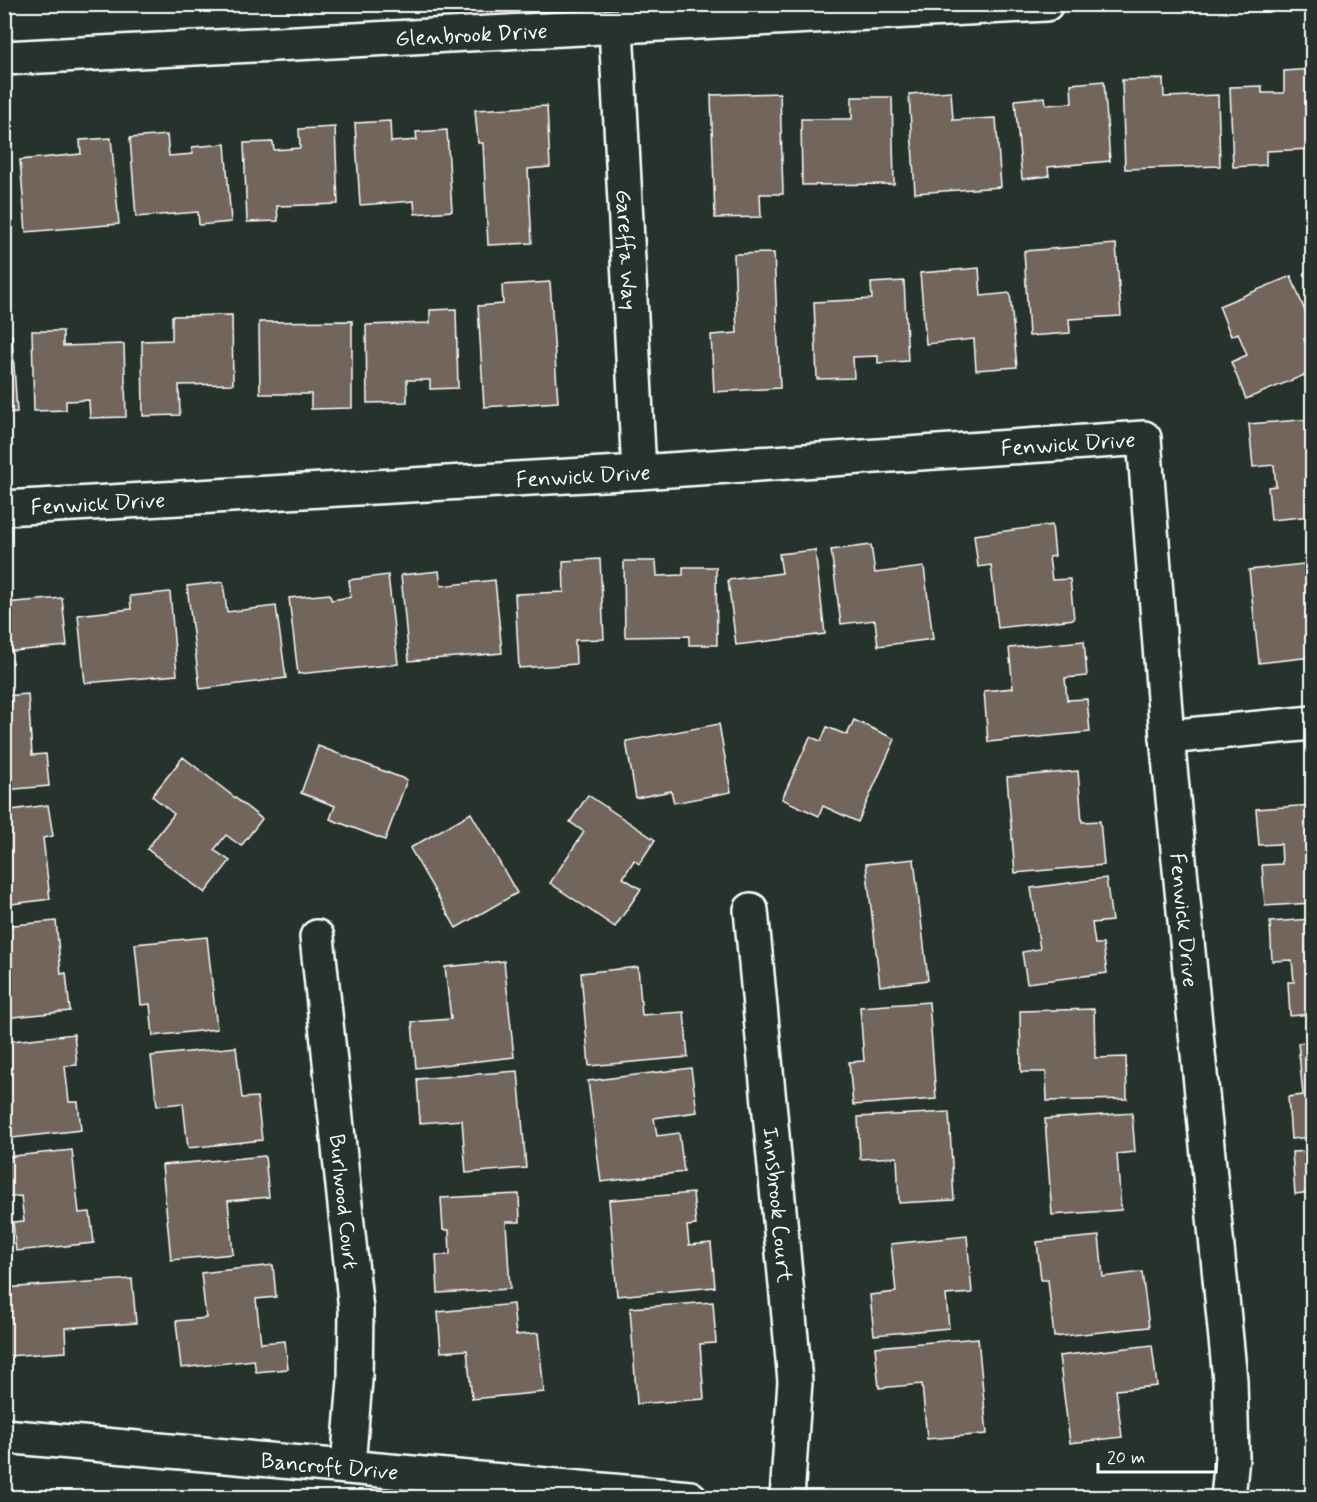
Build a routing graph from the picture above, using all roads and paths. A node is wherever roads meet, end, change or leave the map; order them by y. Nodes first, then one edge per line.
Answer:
1 (1046, 4) edge
2 (616, 28) junction
3 (4, 58) edge
4 (639, 472) junction
5 (4, 508) edge
6 (1312, 723) edge
7 (1167, 737) junction
8 (751, 910) dead end
9 (317, 937) dead end
10 (4, 1436) edge
11 (348, 1466) junction
12 (690, 1497) edge
13 (787, 1497) edge
14 (1228, 1497) edge

1 - 2 street, Glenbrook Drive
2 - 3 street, Glenbrook Drive
2 - 4 street, Gareffa Way
4 - 5 street, Fenwick Drive
4 - 7 street, Fenwick Drive
6 - 7 street
7 - 14 street, Fenwick Drive
8 - 13 street, Innsbrook Court
9 - 11 street, Burlwood Court
10 - 11 street, Bancroft Drive
11 - 12 street, Bancroft Drive

